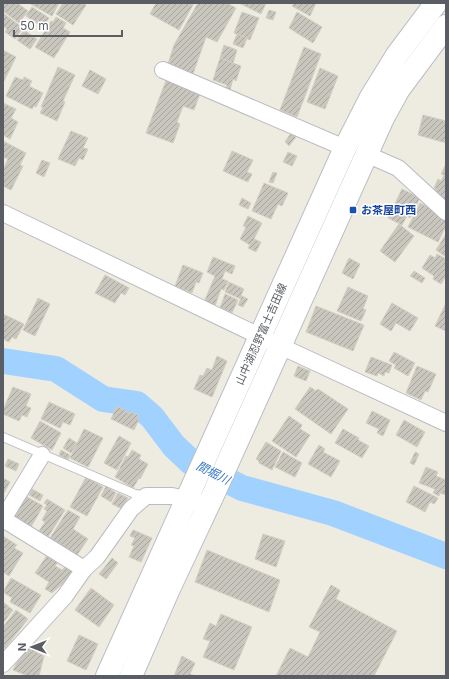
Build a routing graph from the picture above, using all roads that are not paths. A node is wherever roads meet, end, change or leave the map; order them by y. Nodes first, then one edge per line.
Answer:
1 (436, 3) edge
2 (446, 26) edge
3 (163, 70) dead end
4 (345, 148) junction
5 (366, 154) junction
6 (446, 212) edge
7 (3, 213) edge
8 (260, 337) junction
9 (280, 346) junction
10 (446, 423) edge
11 (3, 437) edge
12 (42, 454) junction
13 (146, 496) junction
14 (211, 499) junction
15 (185, 500) junction
16 (3, 519) edge
17 (84, 569) junction
18 (3, 664) edge
19 (3, 674) edge
20 (11, 676) edge
21 (107, 676) edge
22 (131, 676) edge

1 - 4 main road, 山中湖忍野富士吉田線
2 - 5 main road, 山中湖忍野富士吉田線
3 - 4 street
4 - 8 main road, 山中湖忍野富士吉田線
5 - 6 street
5 - 9 main road, 山中湖忍野富士吉田線
7 - 8 street
8 - 9 street
8 - 15 main road, 山中湖忍野富士吉田線
9 - 10 street
9 - 14 main road, 山中湖忍野富士吉田線
11 - 12 lane
12 - 13 lane
12 - 16 street
13 - 15 street
13 - 17 street
14 - 15 street
14 - 22 main road, 山中湖忍野富士吉田線
15 - 21 main road, 山中湖忍野富士吉田線
16 - 17 street
17 - 18 street
19 - 20 street

